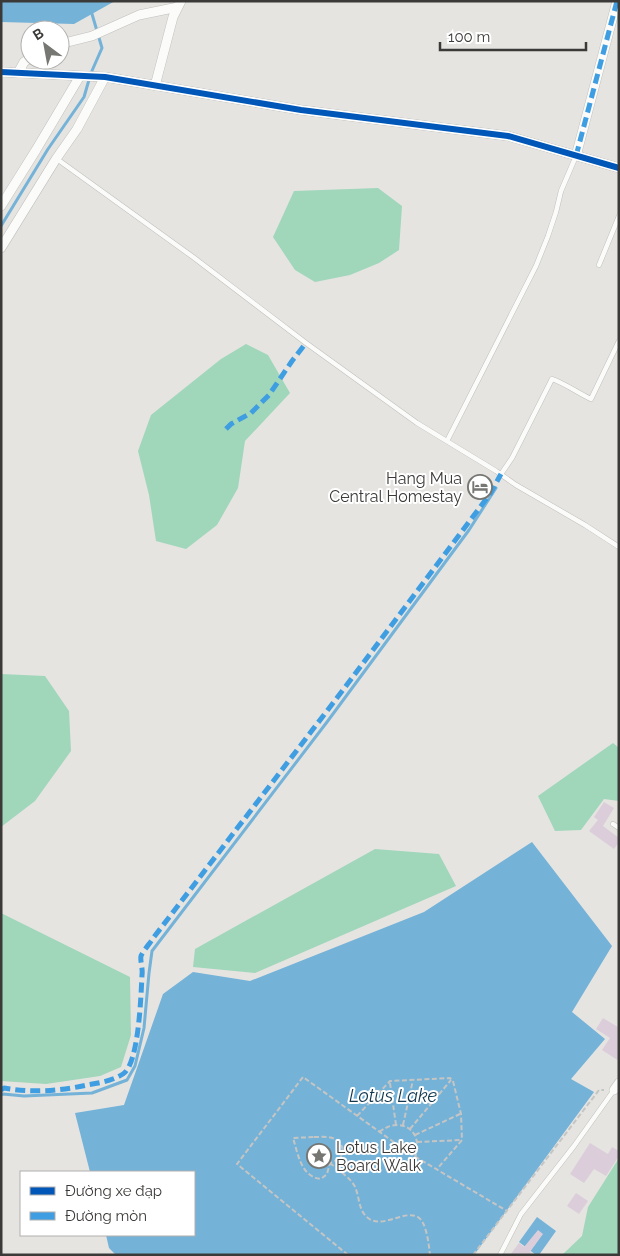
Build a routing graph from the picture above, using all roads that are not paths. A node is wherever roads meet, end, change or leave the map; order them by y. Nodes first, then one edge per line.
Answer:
1 (617, 1) edge
2 (179, 4) edge
3 (70, 42) edge
4 (20, 69) edge
5 (1, 72) edge
6 (18, 73) junction
7 (87, 76) junction
8 (105, 77) junction
9 (155, 86) junction
10 (576, 156) junction
11 (56, 159) junction
12 (619, 168) edge
13 (1, 206) edge
14 (619, 216) edge
15 (1, 248) edge
16 (599, 265) dead end
17 (619, 341) edge
18 (447, 442) junction
19 (501, 474) junction
20 (619, 547) edge
21 (613, 824) dead end
22 (619, 828) edge
23 (616, 1086) edge
24 (500, 1255) edge

1 - 10 street
2 - 3 street
2 - 9 street
4 - 6 street
5 - 6 street
6 - 7 street
7 - 8 street
7 - 13 street
8 - 9 street
8 - 11 street
9 - 10 street
10 - 12 street
10 - 18 lane
11 - 15 street
11 - 18 lane
14 - 16 lane
17 - 19 lane
18 - 19 lane
19 - 20 lane
21 - 22 lane
23 - 24 lane

